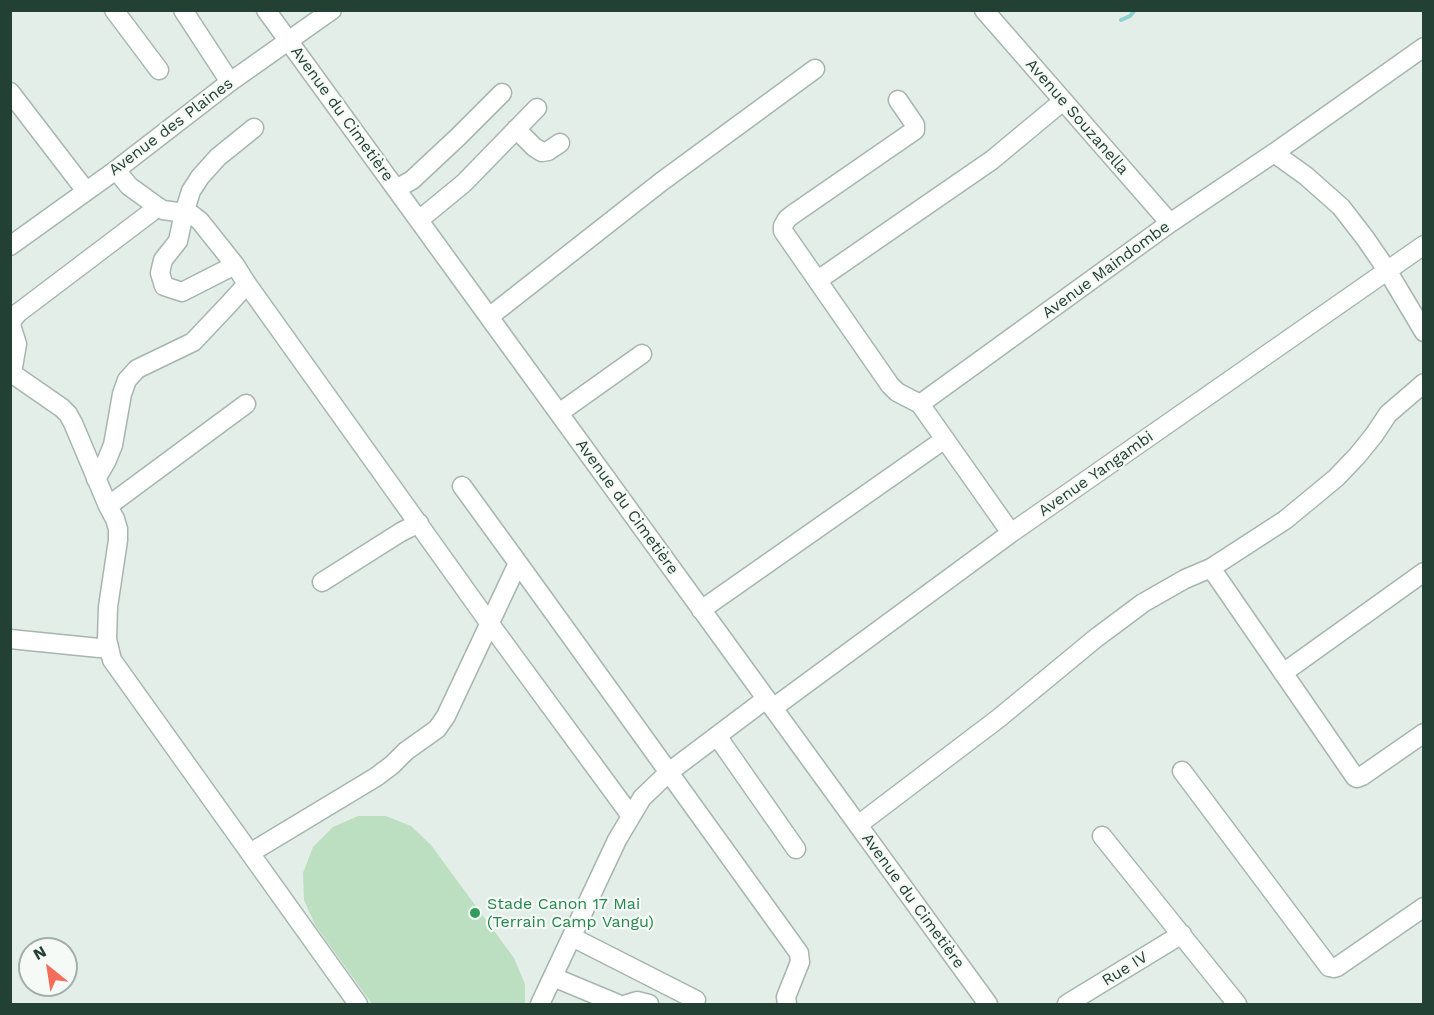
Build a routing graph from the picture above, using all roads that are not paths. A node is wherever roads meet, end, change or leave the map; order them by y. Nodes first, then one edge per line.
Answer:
1 (114, 10) edge
2 (183, 10) edge
3 (266, 10) edge
4 (332, 10) edge
5 (984, 10) edge
6 (288, 41) junction
7 (1424, 47) edge
8 (815, 69) dead end
9 (159, 70) dead end
10 (230, 82) junction
11 (10, 92) edge
12 (502, 93) dead end
13 (898, 100) dead end
14 (1063, 101) junction
15 (537, 108) dead end
16 (254, 128) dead end
17 (516, 129) junction
18 (560, 143) dead end
19 (1274, 153) junction
20 (116, 170) junction
21 (396, 189) junction
22 (86, 191) junction
23 (158, 207) junction
24 (184, 213) junction
25 (419, 220) junction
26 (1170, 223) junction
27 (1424, 244) edge
28 (10, 246) edge
29 (235, 265) junction
30 (1387, 270) junction
31 (818, 280) junction
32 (247, 284) junction
33 (489, 317) junction
34 (1424, 332) edge
35 (642, 354) dead end
36 (11, 372) edge
37 (1424, 383) edge
38 (920, 404) junction
39 (246, 405) dead end
40 (559, 413) junction
41 (945, 439) junction
42 (96, 479) junction
43 (462, 486) dead end
44 (108, 506) junction
45 (419, 523) junction
46 (1011, 534) junction
47 (518, 563) junction
48 (1211, 568) junction
49 (1424, 572) edge
50 (322, 582) dead end
51 (701, 610) junction
52 (490, 624) junction
53 (10, 639) edge
54 (109, 649) junction
55 (1283, 673) junction
56 (769, 704) junction
57 (1424, 733) edge
58 (717, 736) junction
59 (1182, 771) dead end
60 (669, 772) junction
61 (631, 816) junction
62 (858, 825) junction
63 (1102, 836) dead end
64 (796, 849) dead end
65 (250, 853) junction
66 (1424, 907) edge
67 (1182, 934) junction
68 (572, 937) junction
69 (553, 977) junction
70 (696, 1000) dead end
71 (348, 1001) edge
72 (540, 1005) edge
73 (618, 1005) edge
74 (627, 1005) edge
75 (649, 1005) edge
76 (787, 1005) edge
77 (988, 1005) edge
78 (1067, 1005) edge
79 (1237, 1005) edge

1 - 9 street
2 - 10 street
3 - 6 street, Avenue du Cimetière
4 - 6 street, Avenue des Plaines
5 - 14 street, Avenue Souzanella
6 - 10 street, Avenue des Plaines
6 - 21 street, Avenue du Cimetière
7 - 19 street, Avenue Maindombe
8 - 33 street
10 - 20 street, Avenue des Plaines
11 - 22 street
12 - 21 street
13 - 31 street
14 - 26 street, Avenue Souzanella
14 - 31 street
15 - 17 street
16 - 24 street
17 - 18 street
17 - 25 street
19 - 26 street, Avenue Maindombe
19 - 30 street
20 - 22 street, Avenue des Plaines
20 - 23 street
21 - 25 street, Avenue du Cimetière
22 - 28 street, Avenue des Plaines
23 - 24 street
23 - 36 street
24 - 29 street
24 - 29 street
25 - 33 street, Avenue du Cimetière
26 - 38 street, Avenue Maindombe
27 - 30 street, Avenue Yangambi
29 - 32 street
30 - 34 street
30 - 46 street, Avenue Yangambi
31 - 38 street
32 - 42 street
32 - 45 street
33 - 40 street, Avenue du Cimetière
35 - 40 street
36 - 42 street
37 - 48 street
38 - 41 street
39 - 44 street
40 - 51 street, Avenue du Cimetière
41 - 46 street
41 - 51 street
42 - 44 street
43 - 47 street
44 - 54 street
45 - 50 street
45 - 52 street
46 - 56 street, Avenue Yangambi
47 - 52 street
47 - 60 street
48 - 55 street
48 - 62 street
49 - 55 street
51 - 56 street, Avenue du Cimetière
52 - 61 street
52 - 65 street
53 - 54 street
54 - 65 street
55 - 57 street
56 - 58 street, Avenue Yangambi
56 - 62 street, Avenue du Cimetière
58 - 60 street, Avenue Yangambi
58 - 64 street
59 - 66 street
60 - 61 street, Avenue Yangambi
60 - 76 street
61 - 68 street, Avenue Yangambi
62 - 77 street, Avenue du Cimetière
63 - 67 street
65 - 71 street
67 - 78 street, Rue IV
67 - 79 street
68 - 69 street, Avenue Yangambi
68 - 70 street
69 - 72 street, Avenue Yangambi
69 - 73 street
74 - 75 street

